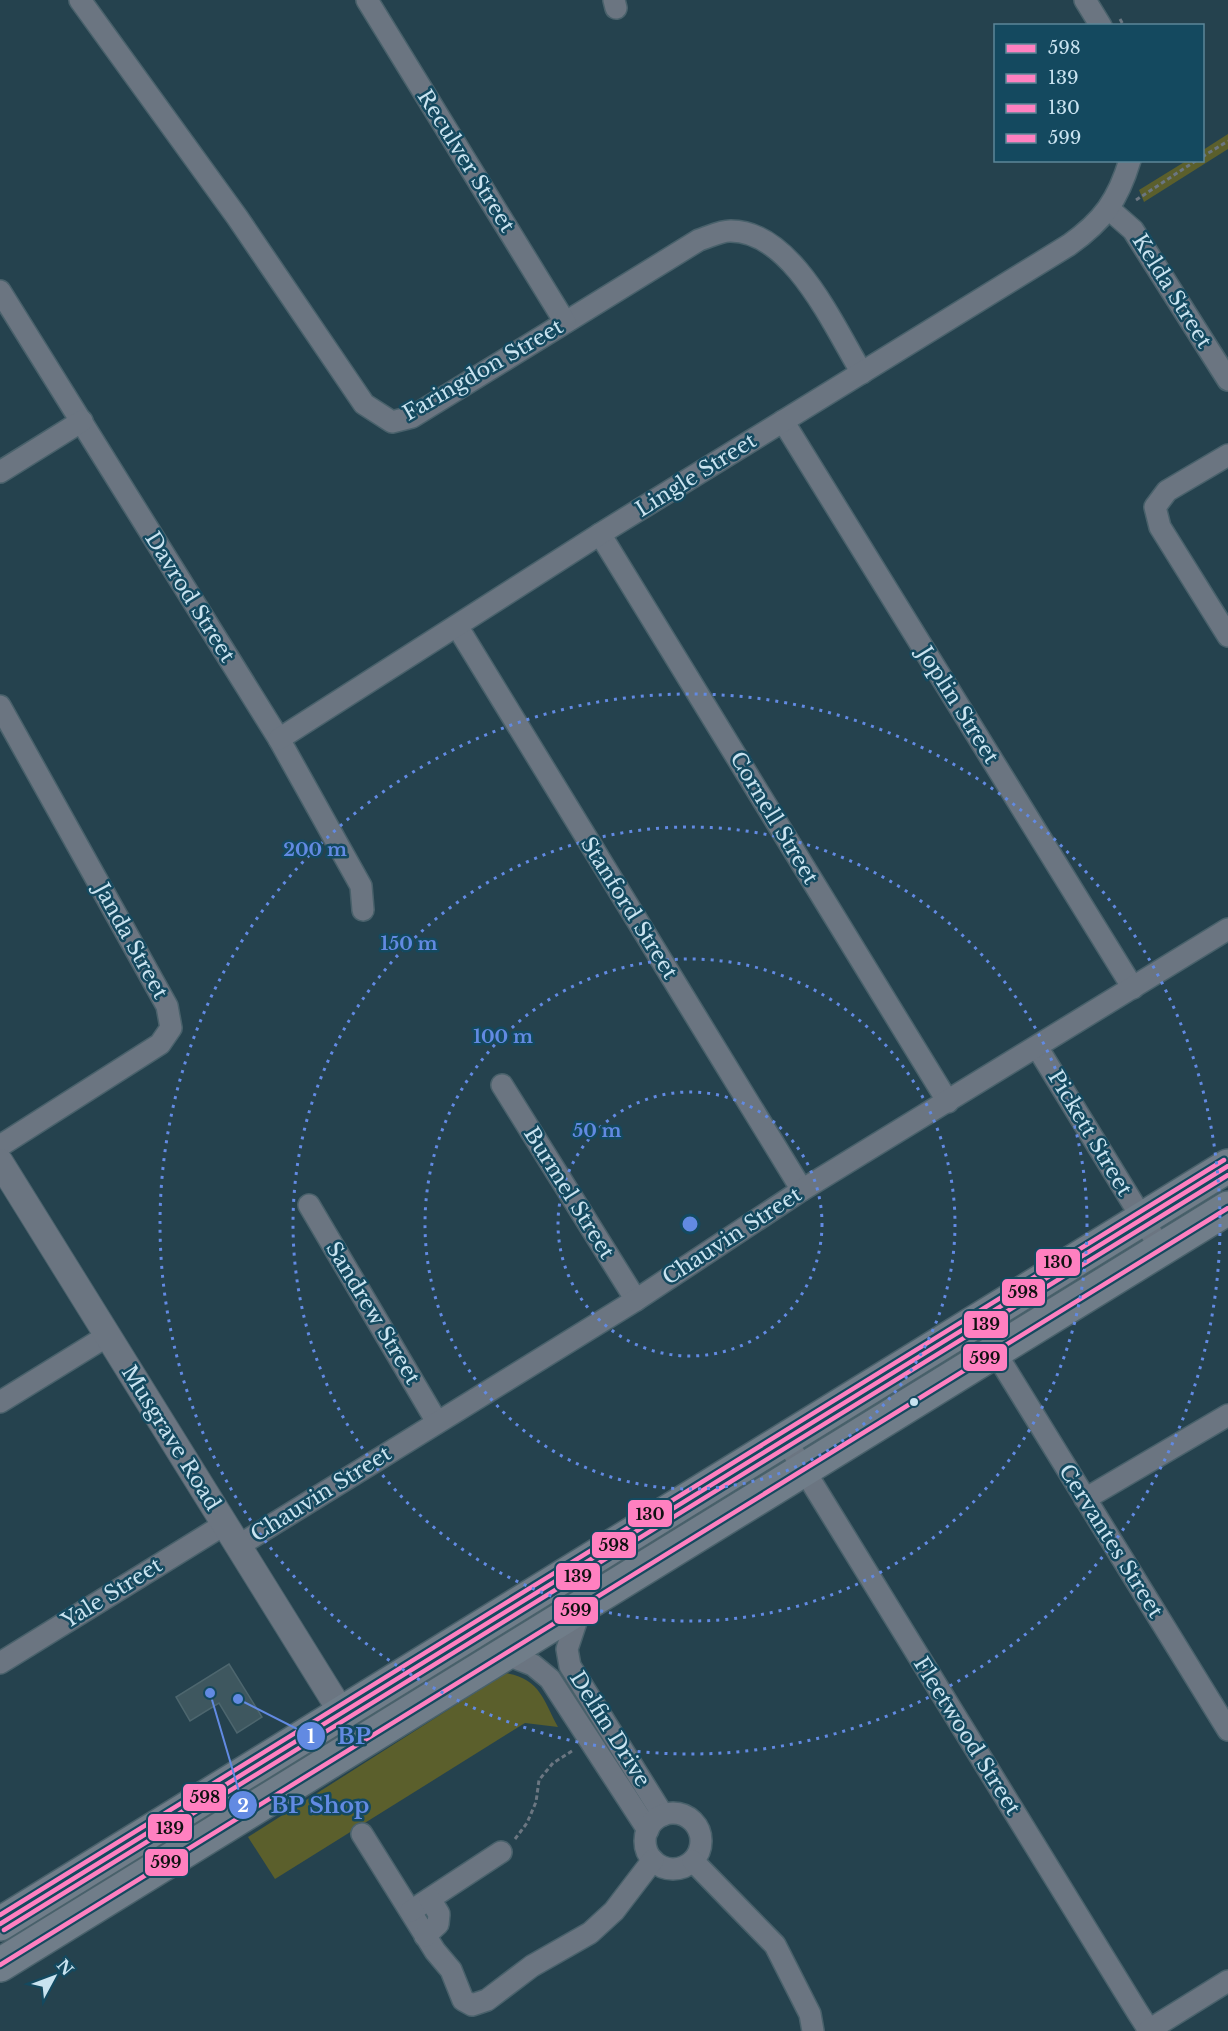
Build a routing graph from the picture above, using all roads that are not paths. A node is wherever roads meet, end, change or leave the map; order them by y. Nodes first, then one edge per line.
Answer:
1 (80, 0) edge
2 (367, 0) edge
3 (1085, 0) edge
4 (1100, 24) edge
5 (1129, 162) edge
6 (1109, 208) junction
7 (0, 291) edge
8 (565, 322) junction
9 (862, 374) junction
10 (1228, 380) edge
11 (783, 421) junction
12 (82, 422) junction
13 (1228, 455) edge
14 (0, 472) edge
15 (600, 534) junction
16 (457, 627) junction
17 (1228, 636) edge
18 (0, 706) edge
19 (279, 739) junction
20 (363, 910) dead end
21 (1228, 929) edge
22 (1133, 988) junction
23 (1037, 1047) junction
24 (502, 1085) dead end
25 (948, 1102) junction
26 (0, 1146) edge
27 (0, 1162) edge
28 (1228, 1166) edge
29 (802, 1190) junction
30 (309, 1204) dead end
31 (1228, 1208) edge
32 (1142, 1219) junction
33 (1161, 1249) junction
34 (636, 1300) junction
35 (107, 1336) junction
36 (995, 1352) junction
37 (0, 1402) edge
38 (1228, 1415) edge
39 (437, 1422) junction
40 (785, 1439) junction
41 (804, 1470) junction
42 (1085, 1499) junction
43 (225, 1524) junction
44 (238, 1546) junction
45 (581, 1607) junction
46 (505, 1654) junction
47 (0, 1663) edge
48 (342, 1713) junction
49 (1228, 1730) edge
50 (663, 1815) junction
51 (648, 1830) junction
52 (362, 1834) dead end
53 (501, 1852) road end
54 (653, 1860) junction
55 (693, 1861) junction
56 (430, 1899) junction
57 (411, 1911) junction
58 (0, 1924) edge
59 (425, 1936) junction
60 (0, 1965) edge
61 (1228, 1981) edge
62 (1148, 2030) edge
63 (813, 2031) edge

1 - 8 street, Faringdon Street
2 - 8 street, Reculver Street
3 - 4 street
5 - 6 street, Lingle Street
6 - 9 street, Lingle Street
6 - 10 street, Kelda Street
7 - 12 street, Davrod Street
8 - 9 street, Faringdon Street
9 - 11 street, Lingle Street
11 - 15 street, Lingle Street
11 - 22 street, Joplin Street
12 - 14 street
12 - 19 street, Davrod Street
13 - 17 street
15 - 16 street, Lingle Street
15 - 25 street, Cornell Street
16 - 19 street, Lingle Street
16 - 29 street, Stanford Street
18 - 26 street, Janda Street
19 - 20 street, Davrod Street
21 - 22 street, Chauvin Street
22 - 23 street, Chauvin Street
23 - 25 street, Chauvin Street
23 - 32 street, Pickett Street
24 - 34 street, Burmel Street
25 - 29 street, Chauvin Street
27 - 35 street, Musgrave Road
28 - 32 main road
29 - 34 street, Chauvin Street
30 - 39 street, Sandrew Street
31 - 33 main road
32 - 33 street, Pickett Street
32 - 40 main road
33 - 36 main road
34 - 39 street, Chauvin Street
35 - 37 street
35 - 43 street, Musgrave Road
36 - 41 main road
36 - 42 street, Cervantes Street
38 - 42 street
39 - 44 street, Chauvin Street
40 - 41 street, Fleetwood Street
40 - 48 main road
41 - 45 main road
41 - 62 street, Fleetwood Street
42 - 49 street, Cervantes Street
43 - 44 street, Musgrave Road
43 - 47 street, Yale Street
44 - 48 street, Musgrave Road
45 - 46 main road
45 - 50 street, Delfin Drive
46 - 51 street, Delfin Drive
46 - 60 main road
48 - 58 main road
50 - 51 street
50 - 55 street
51 - 54 street
52 - 57 street
53 - 56 street
54 - 55 street
54 - 59 street
55 - 63 street
56 - 57 street
56 - 59 street
57 - 59 street
61 - 62 street

